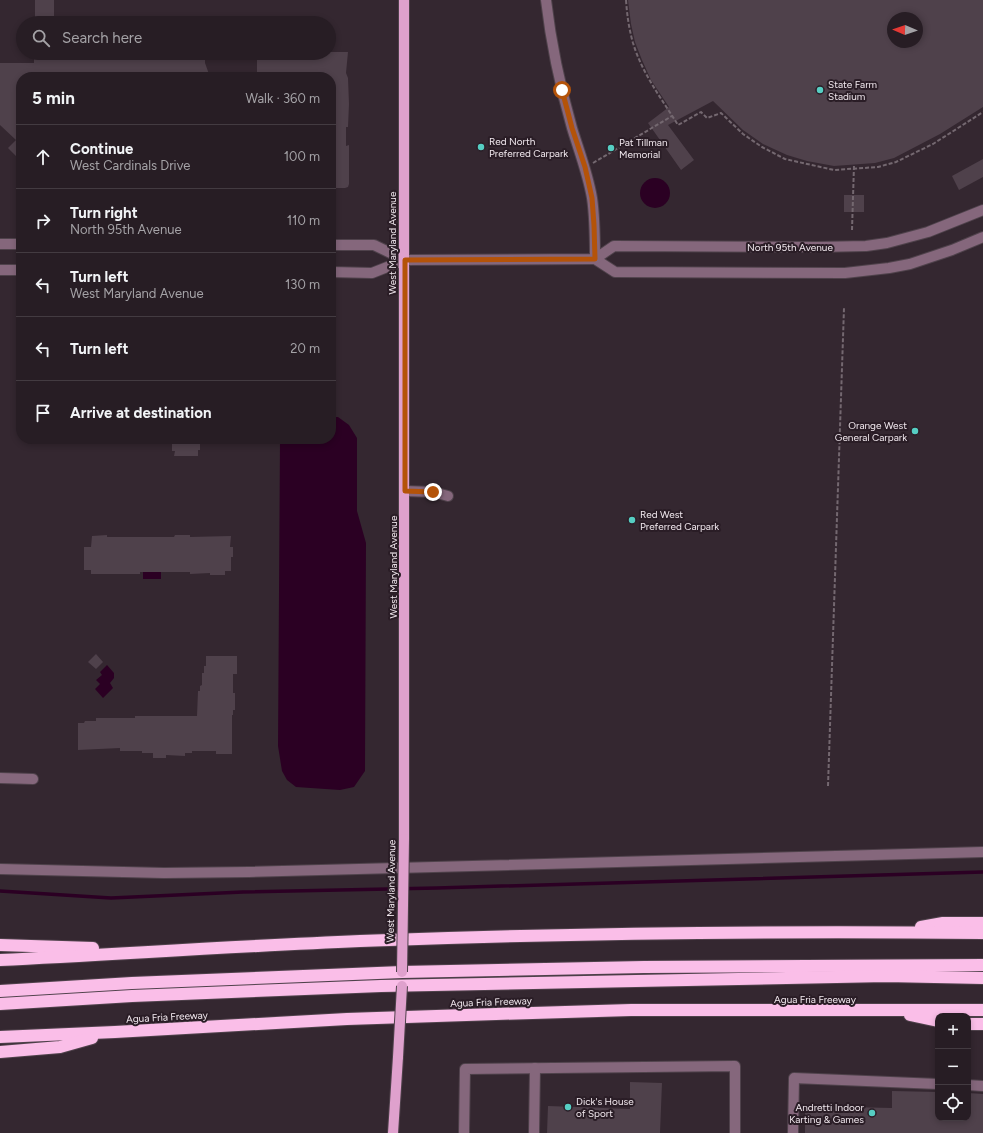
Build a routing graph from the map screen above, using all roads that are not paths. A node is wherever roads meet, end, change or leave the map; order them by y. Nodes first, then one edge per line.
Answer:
1 (404, 0) edge
2 (546, 0) edge
3 (983, 210) edge
4 (983, 237) edge
5 (0, 244) edge
6 (16, 244) edge
7 (336, 245) edge
8 (595, 259) junction
9 (405, 260) junction
10 (0, 270) edge
11 (16, 270) edge
12 (336, 272) edge
13 (405, 491) junction
14 (448, 496) dead end
15 (0, 778) edge
16 (33, 779) dead end
17 (983, 852) edge
18 (0, 869) edge
19 (983, 923) edge
20 (894, 932) junction
21 (983, 933) edge
22 (0, 945) edge
23 (164, 950) junction
24 (0, 960) edge
25 (983, 965) edge
26 (402, 972) junction
27 (983, 978) edge
28 (402, 986) junction
29 (0, 991) edge
30 (0, 1004) edge
31 (983, 1010) edge
32 (891, 1011) junction
33 (935, 1020) edge
34 (971, 1024) edge
35 (983, 1024) edge
36 (115, 1032) junction
37 (0, 1037) edge
38 (0, 1052) edge
39 (535, 1068) junction
40 (935, 1084) edge
41 (971, 1085) edge
42 (983, 1086) edge
43 (393, 1133) edge
44 (464, 1133) edge
45 (534, 1133) edge
46 (735, 1133) edge
47 (793, 1133) edge

1 - 9 main road, West Maryland Avenue
2 - 8 street
3 - 8 street, North 95th Avenue
4 - 8 street
5 - 6 street
7 - 9 street
8 - 9 street
9 - 12 street
9 - 13 main road, West Maryland Avenue
10 - 11 street
13 - 14 street
13 - 26 main road, West Maryland Avenue, bridge
15 - 16 street
17 - 18 street
19 - 20 highway
20 - 21 highway
20 - 23 highway
22 - 23 highway
23 - 24 highway
25 - 26 highway
26 - 28 main road, West Maryland Avenue
26 - 29 highway
27 - 28 highway
28 - 30 highway
28 - 43 main road, West Maryland Avenue, bridge
31 - 32 highway, Agua Fria Freeway
32 - 33 highway
32 - 36 highway, Agua Fria Freeway
34 - 35 highway
36 - 37 highway, Agua Fria Freeway
36 - 38 highway
39 - 44 street
39 - 45 street
39 - 46 street
40 - 47 street
41 - 42 street

